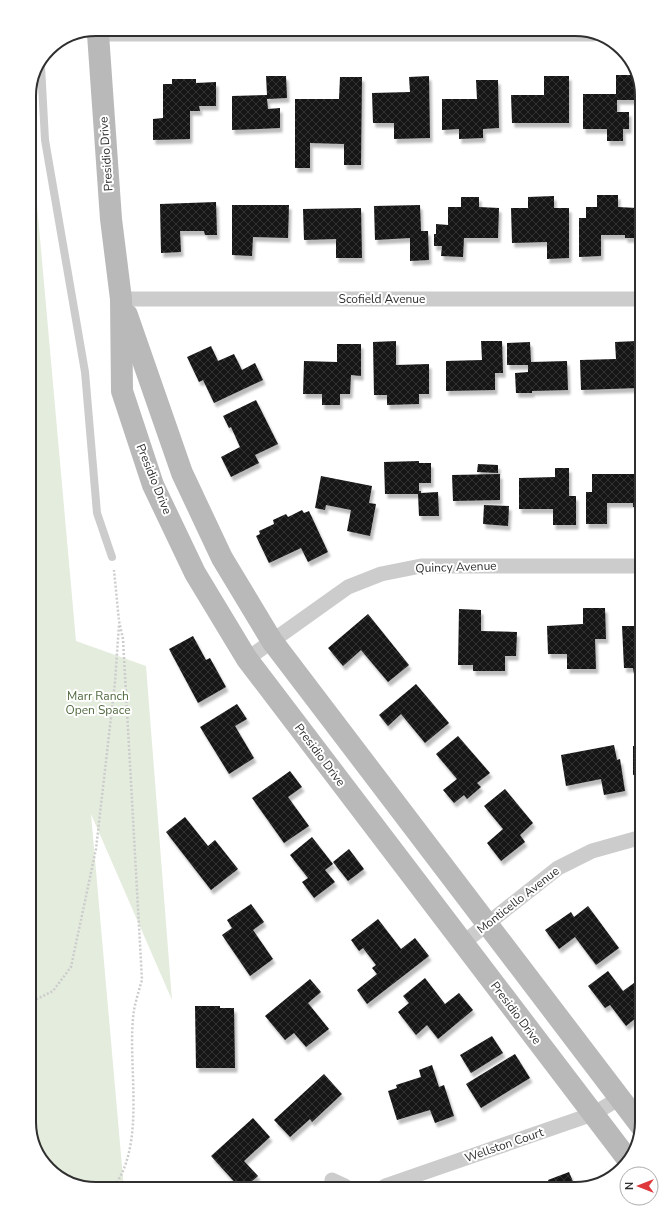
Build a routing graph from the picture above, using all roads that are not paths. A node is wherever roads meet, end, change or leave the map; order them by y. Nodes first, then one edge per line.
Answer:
1 (98, 36) edge
2 (41, 71) edge
3 (122, 299) junction
4 (635, 299) edge
5 (112, 557) road end
6 (635, 566) edge
7 (272, 641) junction
8 (247, 659) junction
9 (635, 839) edge
10 (487, 924) junction
11 (463, 943) junction
12 (620, 1098) junction
13 (593, 1114) junction
14 (635, 1118) edge
15 (625, 1155) edge
16 (397, 1182) edge

1 - 3 street, Presidio Drive
2 - 5 lane
3 - 4 street, Scofield Avenue
3 - 7 street, Presidio Drive
3 - 8 street, Presidio Drive
6 - 7 street, Quincy Avenue
7 - 8 street, Quincy Avenue
7 - 10 street, Presidio Drive
8 - 11 street, Presidio Drive
9 - 10 street, Monticello Avenue
10 - 11 street, Monticello Avenue
10 - 12 street, Presidio Drive
11 - 13 street, Presidio Drive
12 - 13 street, Wellston Court
12 - 14 street, Presidio Drive
13 - 15 street, Presidio Drive
13 - 16 street, Wellston Court

